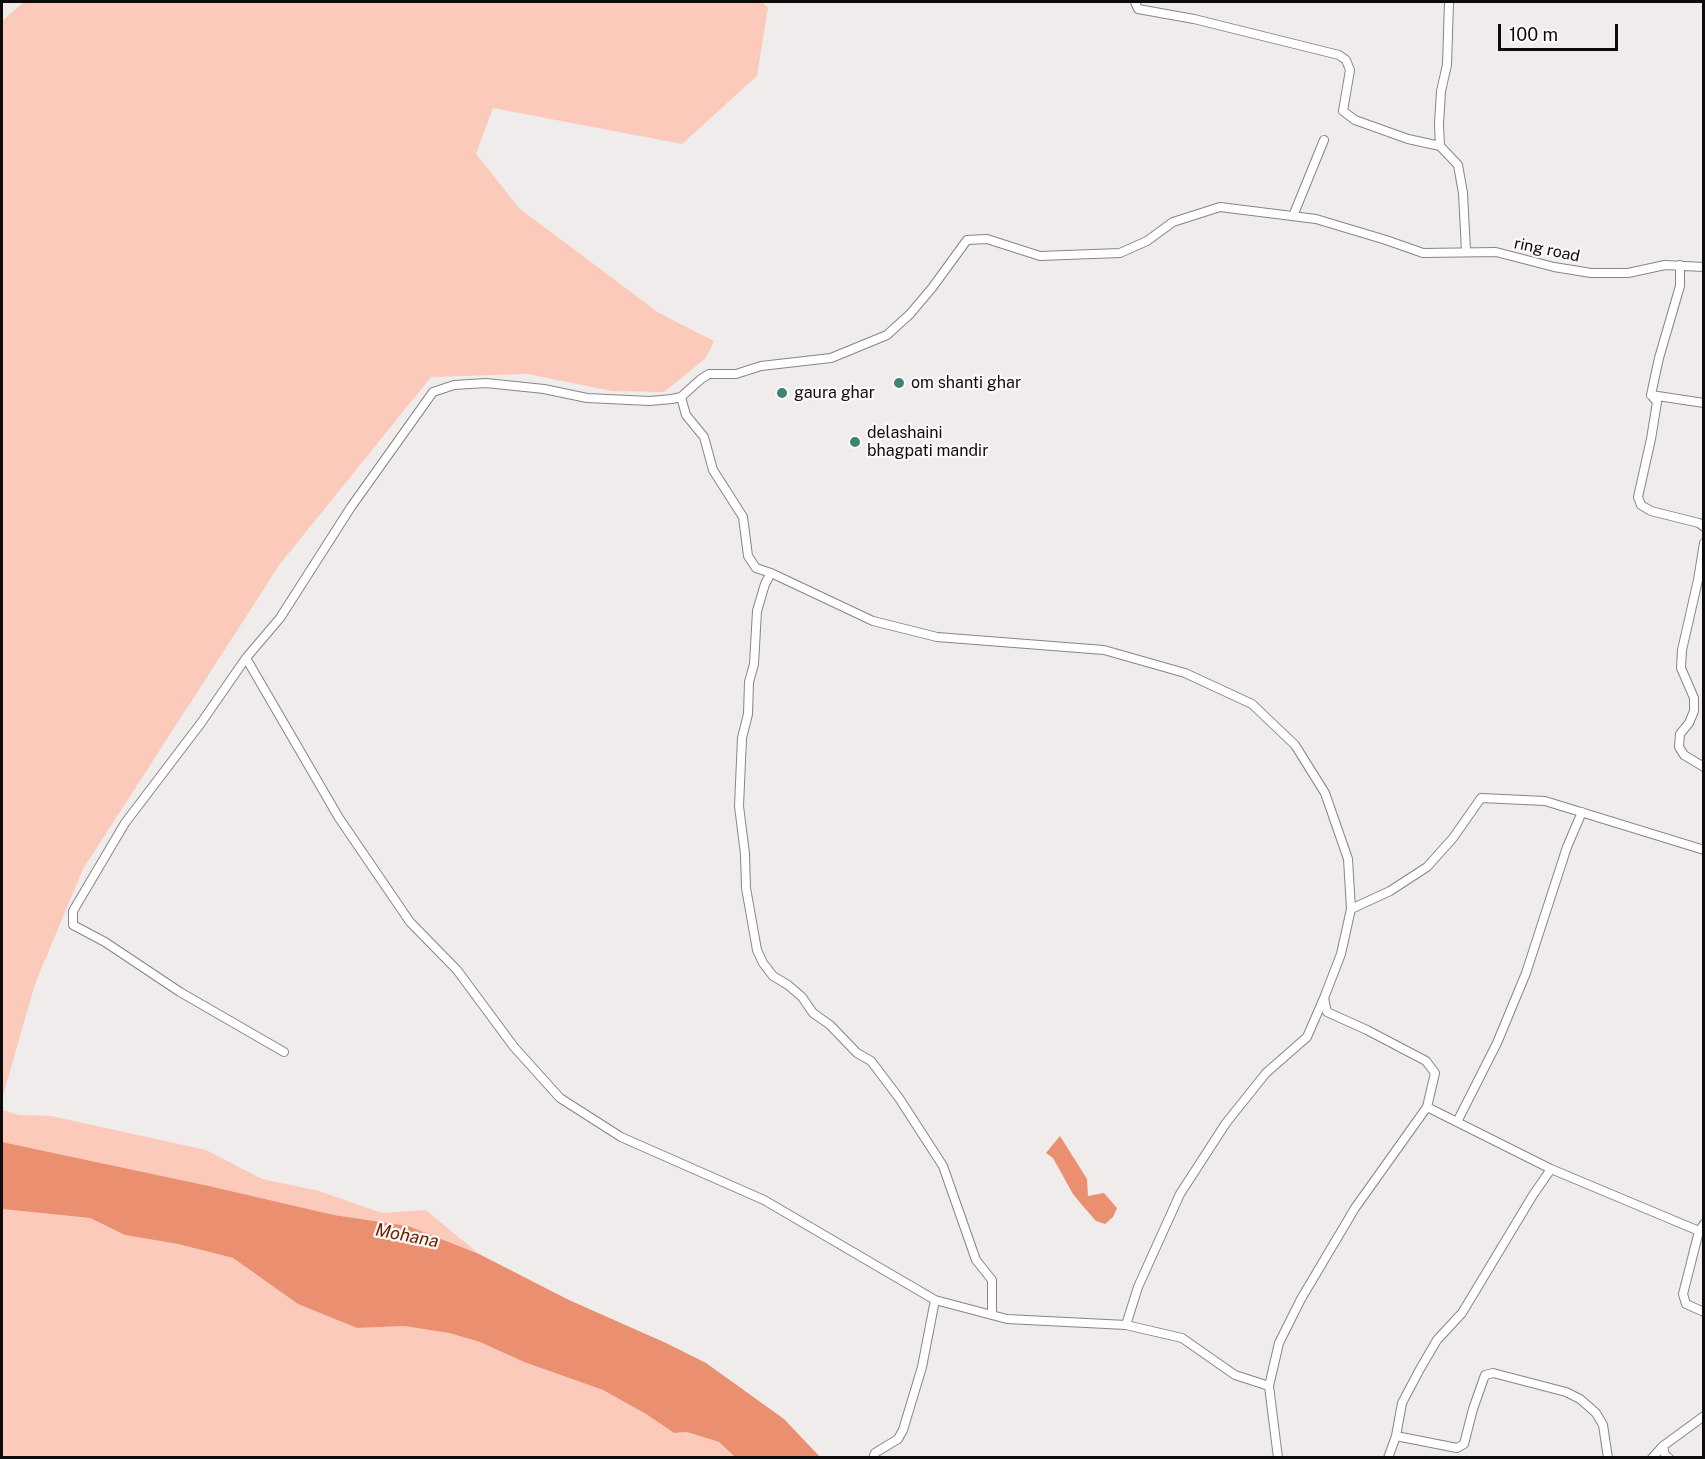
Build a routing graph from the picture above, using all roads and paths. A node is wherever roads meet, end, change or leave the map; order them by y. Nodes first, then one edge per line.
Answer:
1 (1135, 2) edge
2 (1449, 2) edge
3 (1324, 140) dead end
4 (1440, 146) junction
5 (1293, 216) junction
6 (1466, 251) junction
7 (1680, 266) junction
8 (1704, 267) edge
9 (1651, 395) junction
10 (681, 397) junction
11 (1704, 403) edge
12 (1704, 527) edge
13 (1704, 543) edge
14 (771, 573) junction
15 (246, 658) junction
16 (1704, 767) edge
17 (1582, 812) junction
18 (1704, 850) edge
19 (1351, 909) junction
20 (1324, 998) junction
21 (284, 1052) dead end
22 (1427, 1107) junction
23 (1457, 1122) junction
24 (1551, 1169) junction
25 (1701, 1228) edge
26 (935, 1300) junction
27 (1704, 1312) edge
28 (992, 1315) junction
29 (1126, 1325) junction
30 (1269, 1386) junction
31 (1703, 1417) edge
32 (1396, 1436) junction
33 (1663, 1446) junction
34 (873, 1458) edge
35 (1278, 1458) edge
36 (1388, 1458) edge
37 (1608, 1458) edge
38 (1652, 1458) edge
39 (1670, 1458) edge

1 - 4 street
2 - 4 street
3 - 5 street
4 - 6 street
5 - 6 street, ring road
5 - 10 street, ring road
6 - 7 street, ring road
7 - 8 street, ring road
7 - 9 street
9 - 11 street
9 - 12 street
10 - 14 street
10 - 15 street
13 - 16 street
14 - 19 street
14 - 28 street
15 - 21 street
15 - 26 street
17 - 18 street
17 - 19 street
17 - 23 street
19 - 20 street
20 - 22 street
20 - 29 street
22 - 23 street
22 - 30 street
23 - 24 street
24 - 25 street
24 - 32 street
25 - 27 street
26 - 28 street
26 - 34 street
28 - 29 street
29 - 30 street
30 - 35 street
31 - 33 street
32 - 36 street
32 - 37 street
33 - 38 street
33 - 39 street

